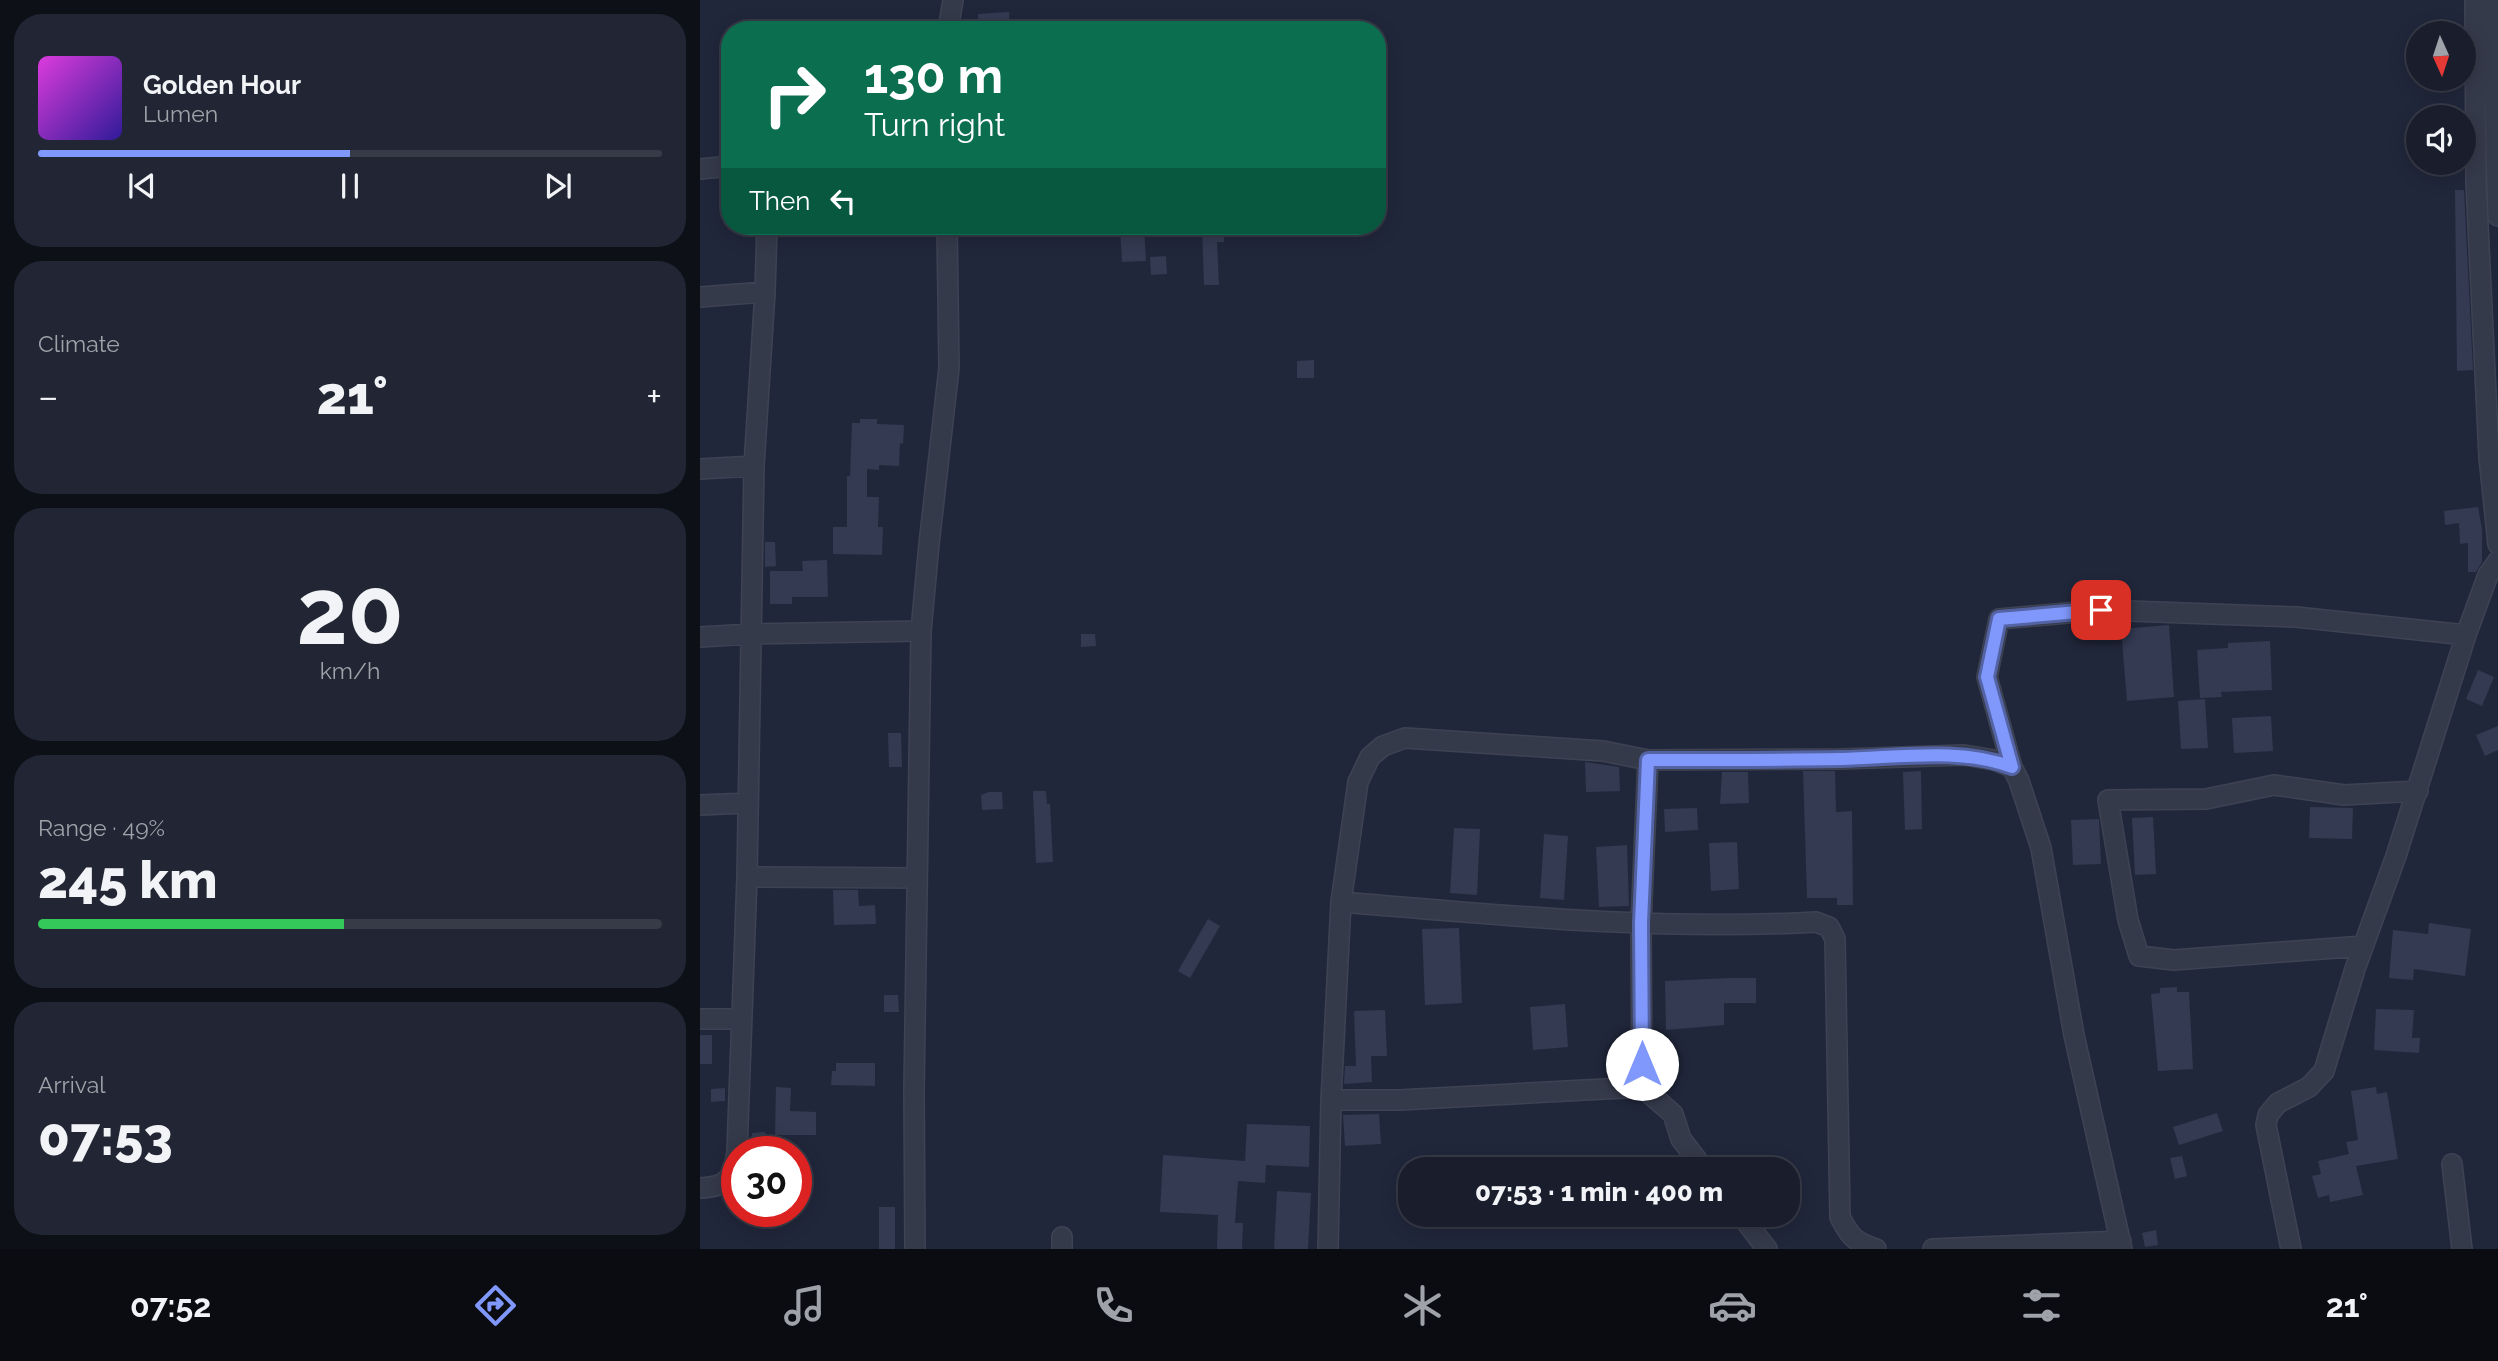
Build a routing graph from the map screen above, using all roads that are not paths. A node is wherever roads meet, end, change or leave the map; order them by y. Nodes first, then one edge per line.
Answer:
1 (953, 0) edge
2 (2489, 2) edge
3 (950, 21) edge
4 (721, 167) edge
5 (700, 169) edge
6 (2498, 216) edge
7 (767, 235) edge
8 (947, 235) edge
9 (765, 292) junction
10 (700, 297) edge
11 (754, 466) junction
12 (700, 469) edge
13 (2498, 544) edge
14 (2498, 561) edge
15 (921, 631) junction
16 (750, 634) junction
17 (2466, 635) junction
18 (700, 637) edge
19 (1648, 760) junction
20 (2012, 767) junction
21 (2418, 791) junction
22 (748, 803) junction
23 (700, 805) edge
24 (747, 877) junction
25 (917, 878) junction
26 (1341, 902) junction
27 (1641, 923) junction
28 (2363, 946) junction
29 (700, 1019) edge
30 (741, 1019) junction
31 (1642, 1087) junction
32 (1331, 1100) junction
33 (737, 1136) edge
34 (1695, 1157) edge
35 (2452, 1164) dead end
36 (721, 1184) edge
37 (700, 1188) edge
38 (1750, 1227) edge
39 (2122, 1245) edge
40 (915, 1249) edge
41 (1328, 1249) edge
42 (1767, 1249) edge
43 (1876, 1249) edge
44 (1933, 1249) edge
45 (2291, 1249) edge
46 (2462, 1249) edge

1 - 3 street
2 - 6 street
2 - 13 street
4 - 5 street
7 - 9 street
8 - 15 street
9 - 10 street
9 - 11 street
11 - 12 street
11 - 16 street
14 - 17 street
15 - 16 street
15 - 25 street
16 - 18 street
16 - 22 street
17 - 20 street
17 - 21 street
19 - 20 street
19 - 26 street
19 - 27 street
20 - 39 street
21 - 28 street
21 - 28 street
22 - 23 street
22 - 24 street
24 - 25 street
24 - 30 street
25 - 40 street
26 - 27 street
26 - 32 street
27 - 31 street
27 - 43 street
28 - 45 street
29 - 30 street
30 - 33 street
31 - 32 street
31 - 34 street
32 - 41 street
35 - 46 street
36 - 37 street
38 - 42 street
39 - 44 street

